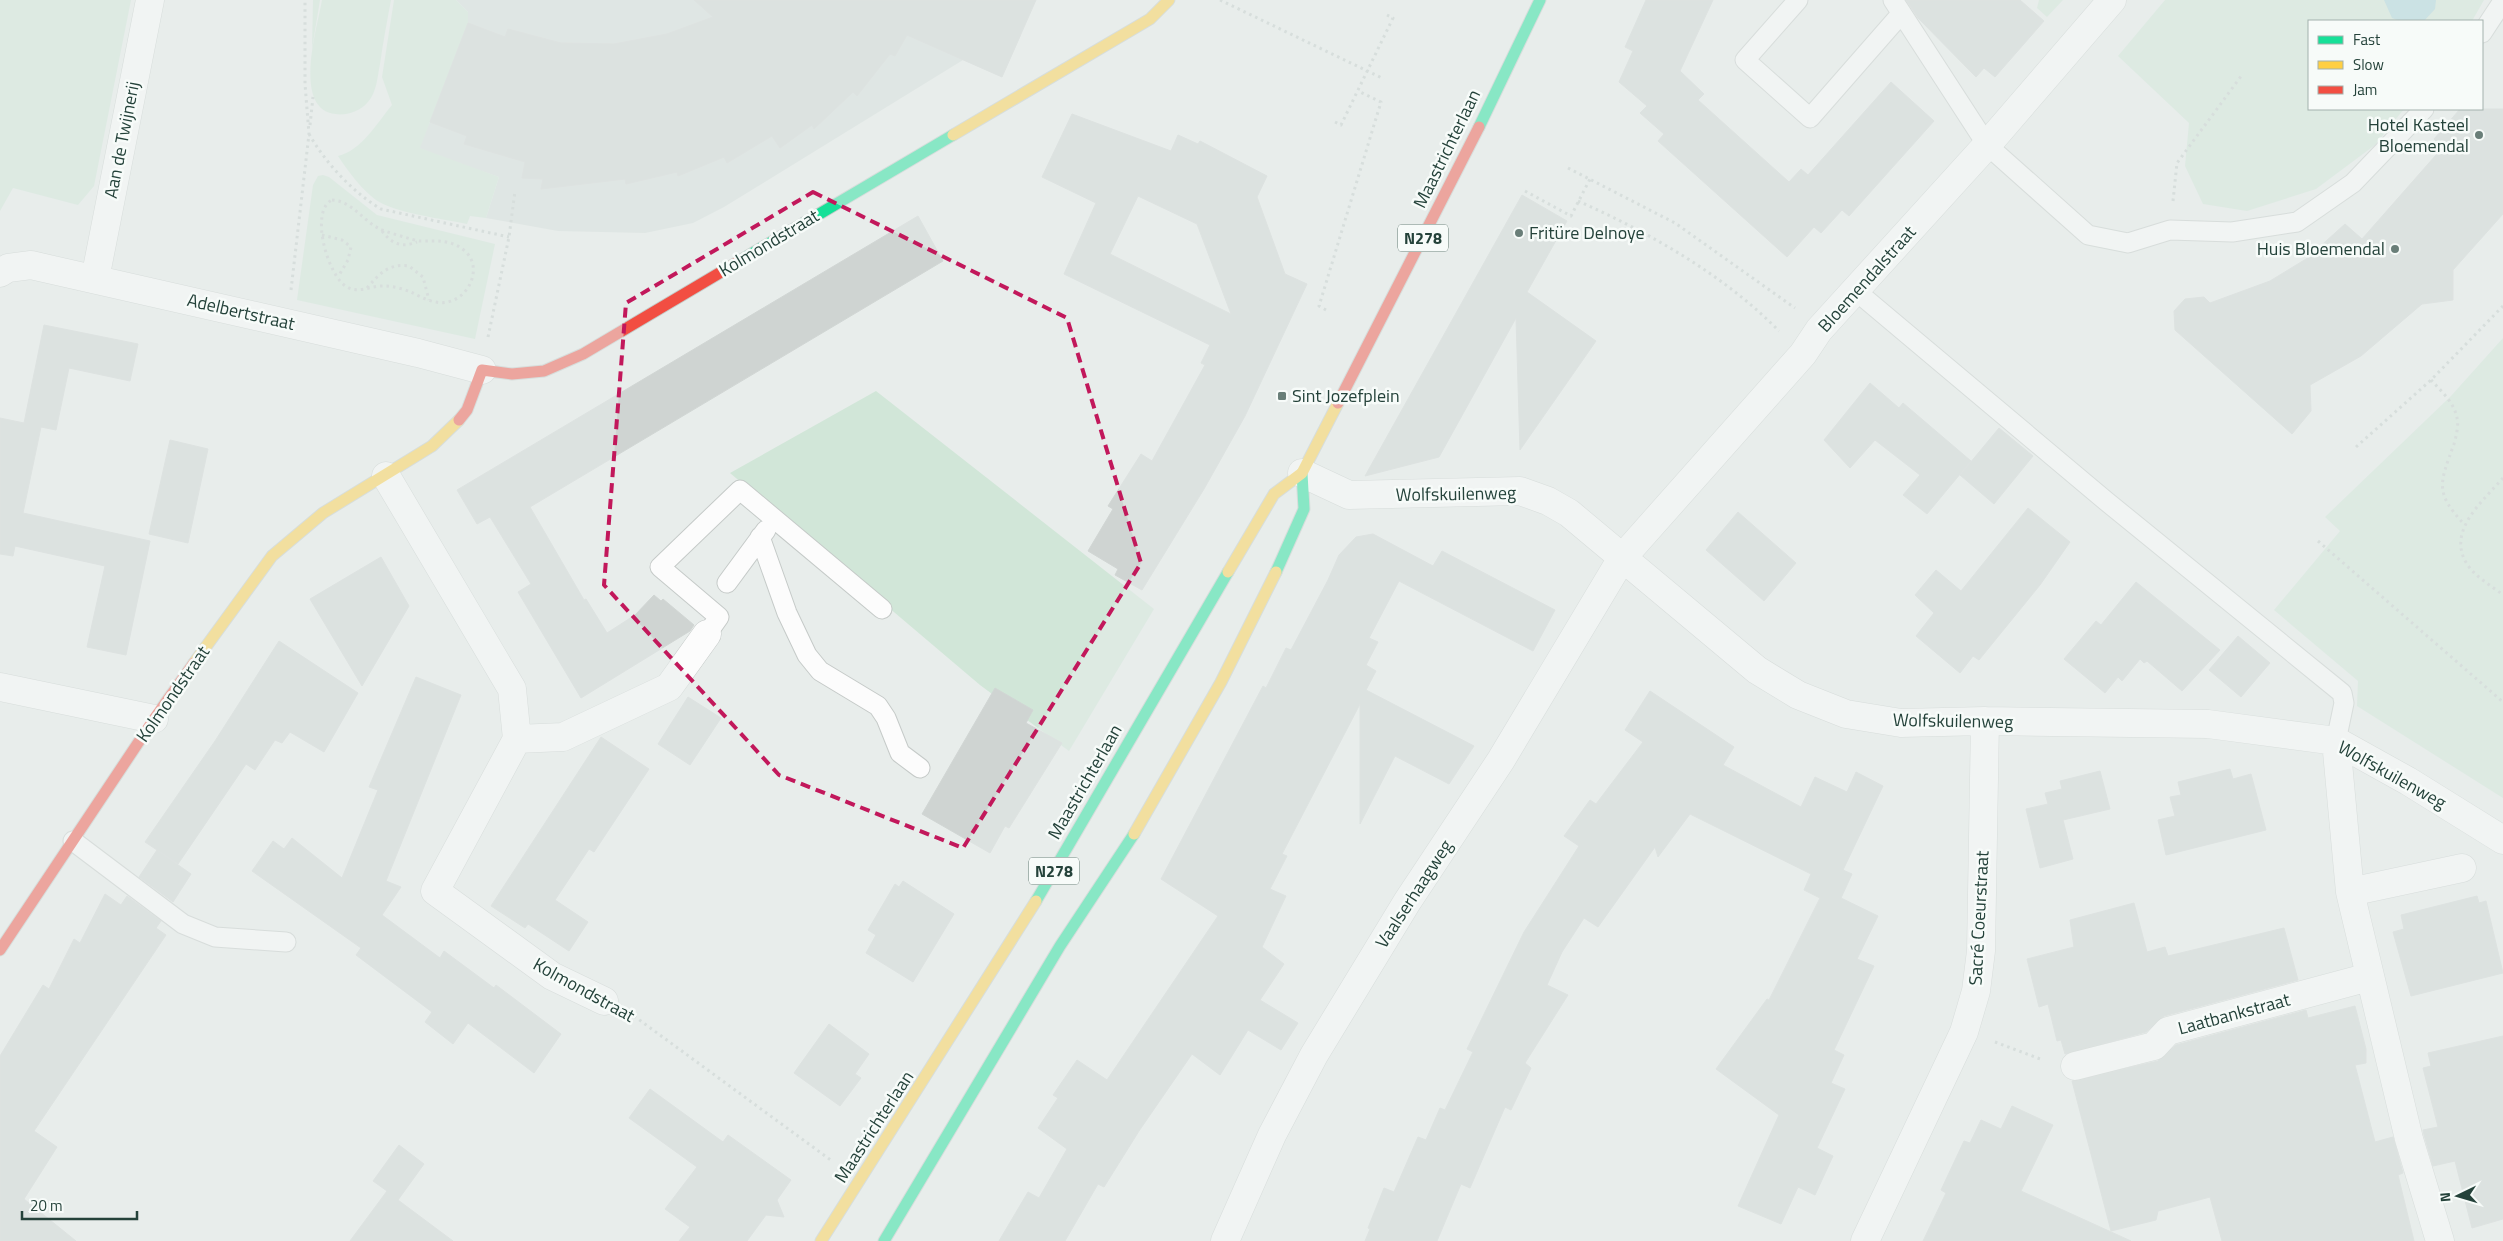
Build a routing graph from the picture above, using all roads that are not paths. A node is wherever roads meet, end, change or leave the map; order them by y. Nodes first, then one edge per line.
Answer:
1 (150, 0) edge
2 (1170, 0) edge
3 (1540, 0) edge
4 (1798, 0) edge
5 (2112, 0) edge
6 (2503, 1) edge
7 (1897, 7) edge
8 (2483, 31) edge
9 (2423, 110) edge
10 (1987, 145) junction
11 (0, 273) edge
12 (94, 279) junction
13 (1856, 291) junction
14 (482, 370) junction
15 (1302, 473) junction
16 (386, 476) junction
17 (774, 518) junction
18 (760, 537) junction
19 (1622, 558) junction
20 (727, 583) dead end
21 (882, 608) dead end
22 (707, 634) joint
23 (0, 687) edge
24 (154, 719) junction
25 (1985, 721) junction
26 (517, 739) junction
27 (2336, 741) junction
28 (920, 768) dead end
29 (2503, 840) edge
30 (73, 841) junction
31 (2462, 868) dead end
32 (2350, 892) junction
33 (286, 942) dead end
34 (0, 950) edge
35 (2369, 977) junction
36 (604, 1001) road end
37 (2075, 1066) dead end
38 (821, 1241) edge
39 (884, 1241) edge
40 (1225, 1241) edge
41 (1865, 1241) edge
42 (2440, 1241) edge

1 - 12 street, Aan de Twijnerij
2 - 14 main road, Kolmondstraat
3 - 15 main road, Maastrichterlaan / N278
4 - 7 lane
5 - 10 street, Bloemendalstraat
6 - 8 lane
7 - 10 lane
9 - 10 lane
10 - 13 street, Bloemendalstraat
11 - 12 street, Adelbertstraat
12 - 14 street, Adelbertstraat
13 - 19 street, Bloemendalstraat
13 - 27 lane
14 - 16 main road, Kolmondstraat
15 - 19 street, Wolfskuilenweg
15 - 38 main road, Maastrichterlaan / N278
15 - 39 main road, N278
16 - 24 main road, Kolmondstraat
16 - 26 street
17 - 18 lane
17 - 21 lane
17 - 22 lane
18 - 20 lane
18 - 28 lane
19 - 25 street, Wolfskuilenweg
19 - 40 street, Vaalserhaagweg
22 - 26 street
23 - 24 street
24 - 30 main road, Kolmondstraat
25 - 27 street, Wolfskuilenweg
25 - 41 street, Sacré Coeurstraat
26 - 36 street, Kolmondstraat
27 - 29 street, Wolfskuilenweg
27 - 32 street
30 - 33 lane
30 - 34 main road, Kolmondstraat
31 - 32 street
32 - 35 street
35 - 37 street, Laatbankstraat
35 - 42 street

